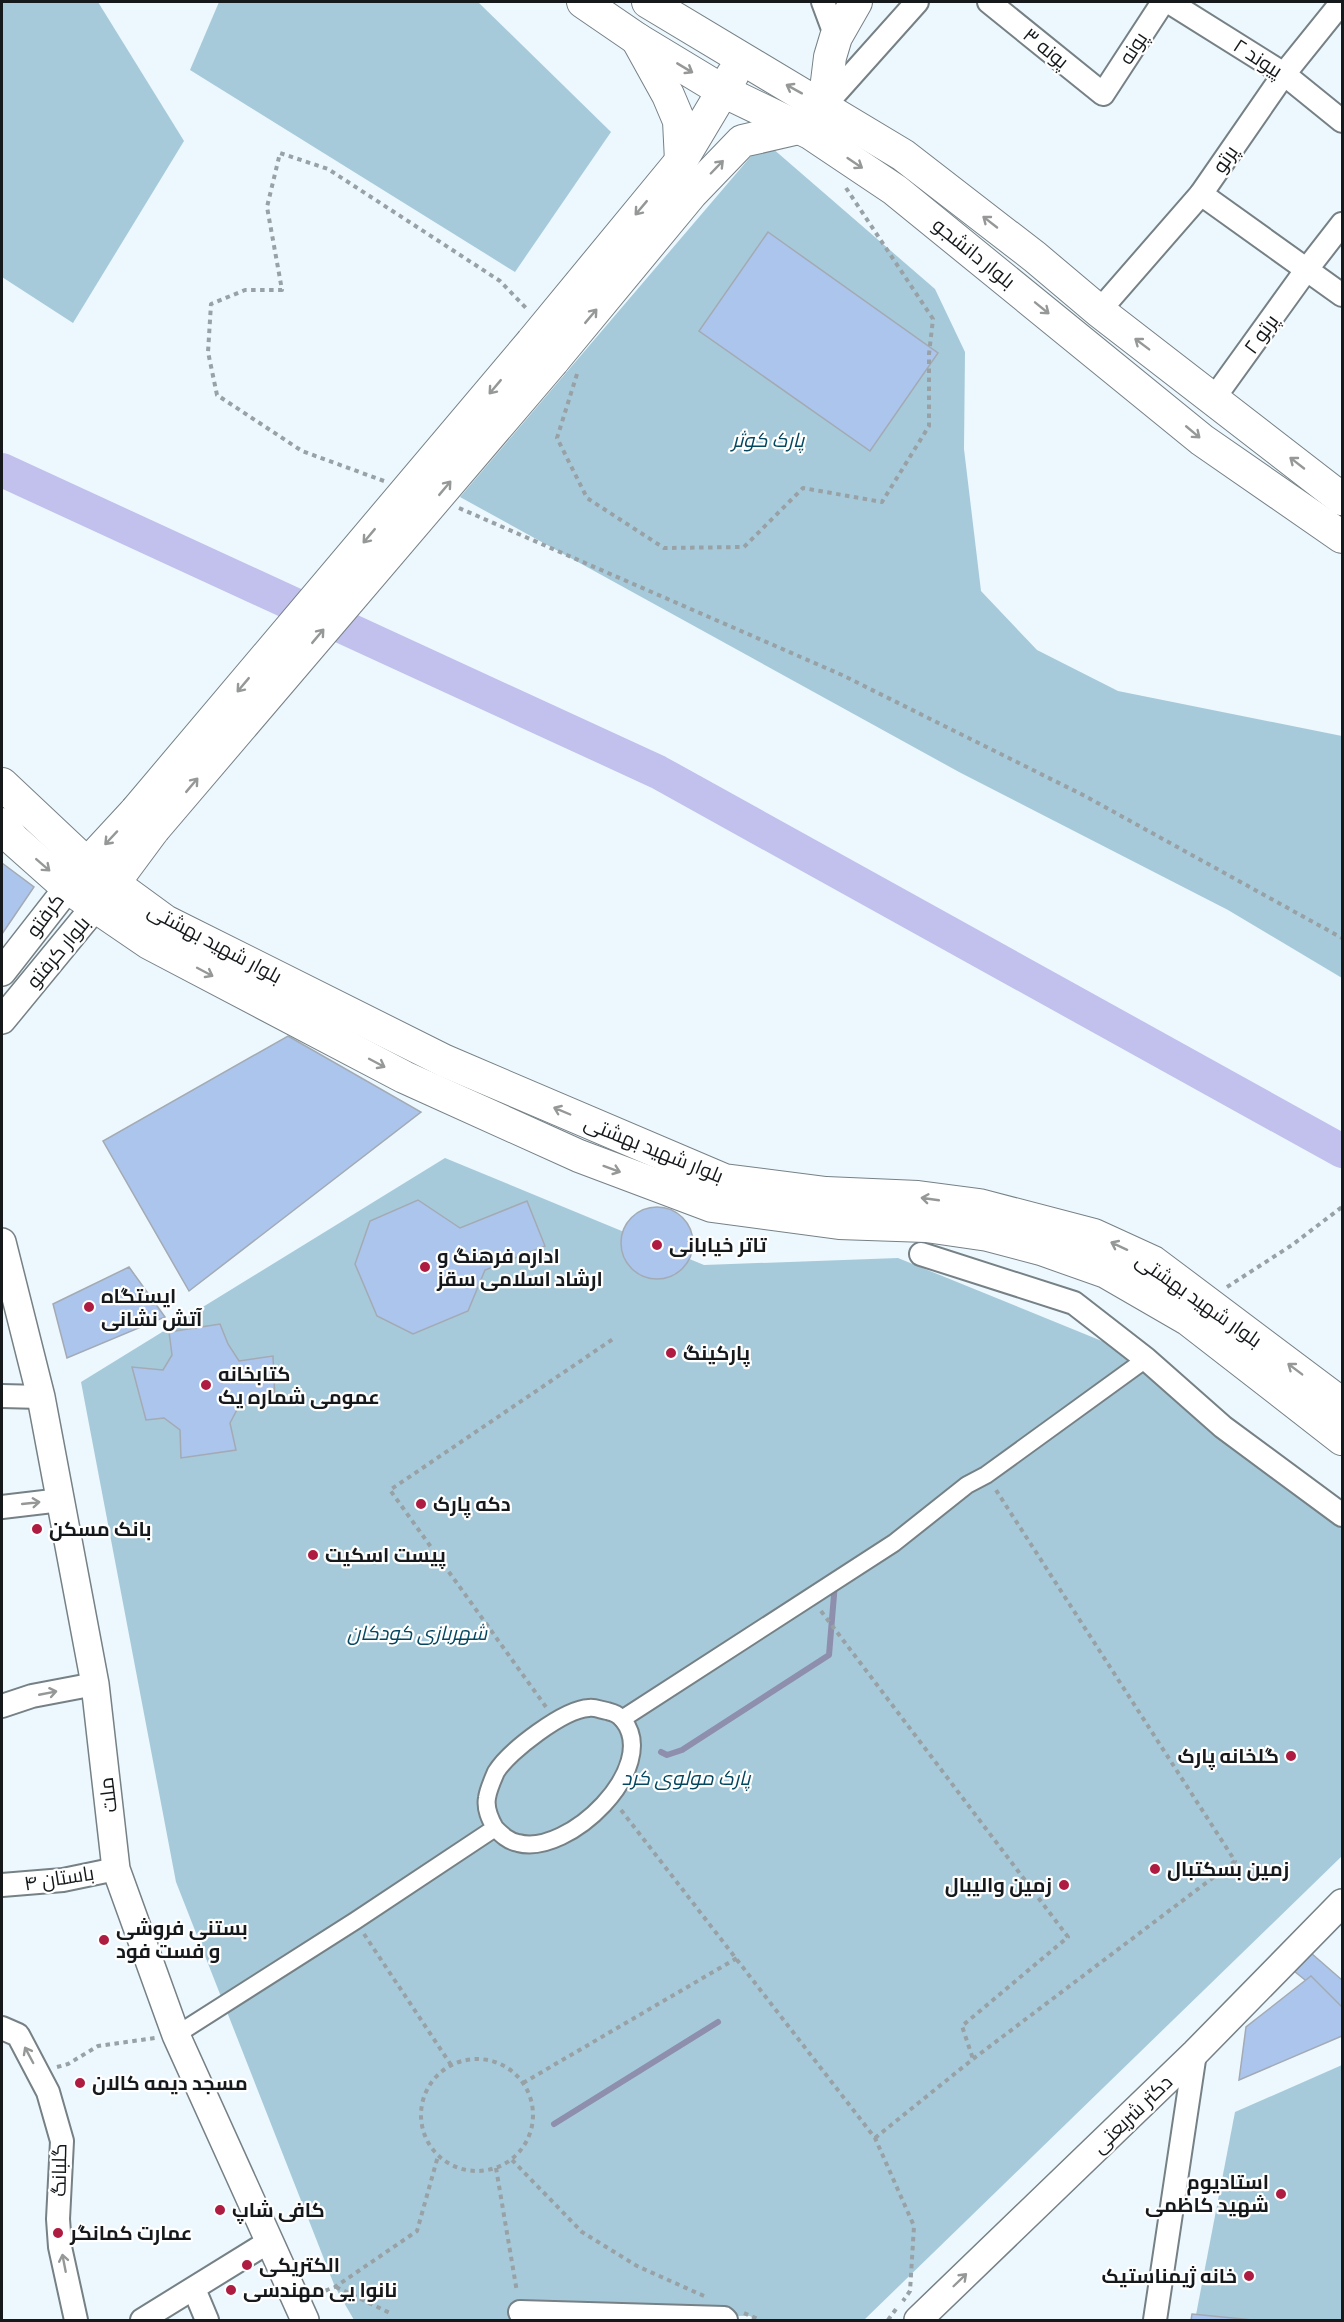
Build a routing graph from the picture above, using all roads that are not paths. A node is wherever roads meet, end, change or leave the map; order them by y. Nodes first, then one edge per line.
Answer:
1 (583, 2) edge
2 (648, 2) edge
3 (823, 2) edge
4 (856, 2) edge
5 (917, 2) edge
6 (989, 2) edge
7 (1163, 2) edge
8 (1169, 2) edge
9 (1337, 6) edge
10 (836, 37) junction
11 (637, 39) junction
12 (741, 59) junction
13 (1284, 74) junction
14 (723, 92) junction
15 (1102, 94) joint
16 (824, 106) junction
17 (1342, 121) edge
18 (799, 128) junction
19 (681, 161) junction
20 (1201, 194) junction
21 (1342, 224) edge
22 (1307, 269) junction
23 (1342, 295) edge
24 (1099, 311) junction
25 (549, 345) junction
26 (1214, 398) junction
27 (1342, 499) edge
28 (1342, 537) edge
29 (2, 784) edge
30 (145, 820) junction
31 (6, 836) edge
32 (77, 875) junction
33 (105, 895) junction
34 (2, 972) edge
35 (2, 1020) edge
36 (2, 1242) edge
37 (921, 1254) dead end
38 (1146, 1359) junction
39 (2, 1396) edge
40 (41, 1396) junction
41 (1342, 1404) edge
42 (1342, 1439) edge
43 (61, 1500) junction
44 (2, 1507) edge
45 (1342, 1515) edge
46 (95, 1684) junction
47 (2, 1706) edge
48 (622, 1719) junction
49 (495, 1828) junction
50 (116, 1869) junction
51 (2, 1885) edge
52 (1342, 1903) edge
53 (2, 2028) edge
54 (176, 2035) junction
55 (1195, 2053) junction
56 (270, 2241) junction
57 (194, 2289) junction
58 (301, 2312) edge
59 (522, 2316) edge
60 (733, 2316) edge
61 (76, 2320) edge
62 (142, 2320) edge
63 (207, 2320) edge
64 (918, 2320) edge
65 (1155, 2320) edge

1 - 11 main road, بلوار دانشجو
2 - 12 main road, بلوار دانشجو
3 - 10 street
4 - 10 main road
5 - 16 street
6 - 15 street, پونه ۳
7 - 15 street, پونه
8 - 13 street, پیوند ۲
9 - 13 street, پرتو
10 - 16 main road
11 -> 14 main road, بلوار دانشجو
11 - 19 main road
12 - 14 main road
16 -> 12 main road, بلوار دانشجو
13 - 17 street, پیوند ۲
13 - 20 street, پرتو
14 - 18 main road, بلوار دانشجو
14 - 19 main road
24 -> 16 main road, بلوار دانشجو
25 -> 18 main road
18 -> 28 main road, بلوار دانشجو
19 -> 25 main road
20 - 22 street
20 - 24 street, پرتو
21 - 22 street, پرتو ۲
22 - 23 street
22 - 26 street, پرتو ۲
26 -> 24 main road, بلوار دانشجو
25 - 30 main road, bridge
27 -> 26 main road, بلوار دانشجو
29 - 32 main road, بلوار شهید بهشتی
30 -> 32 main road
30 - 33 main road
31 -> 32 main road, بلوار شهید بهشتی
32 - 33 main road, بلوار شهید بهشتی
32 - 34 street, کرفتو
33 - 35 street, بلوار کرفتو
41 -> 33 main road, بلوار شهید بهشتی
33 -> 42 main road, بلوار شهید بهشتی
36 - 40 street, ملت
37 - 38 street
38 - 45 street
38 - 48 street
39 - 40 street
40 - 43 street, ملت
44 -> 43 street
43 - 46 street, ملت
47 -> 46 street
46 - 50 street, ملت
48 - 49 street
48 - 49 street
49 - 54 street
50 - 51 street, باستان ۴
50 - 54 street, ملت
52 - 55 street, دکتر شریعتی
61 -> 53 street, گلبانگ
54 - 56 street, ملت
64 -> 55 street, دکتر شریعتی
55 - 65 street
56 - 57 street
56 - 58 street, ملت
57 - 62 street
57 - 63 street
59 - 60 street

